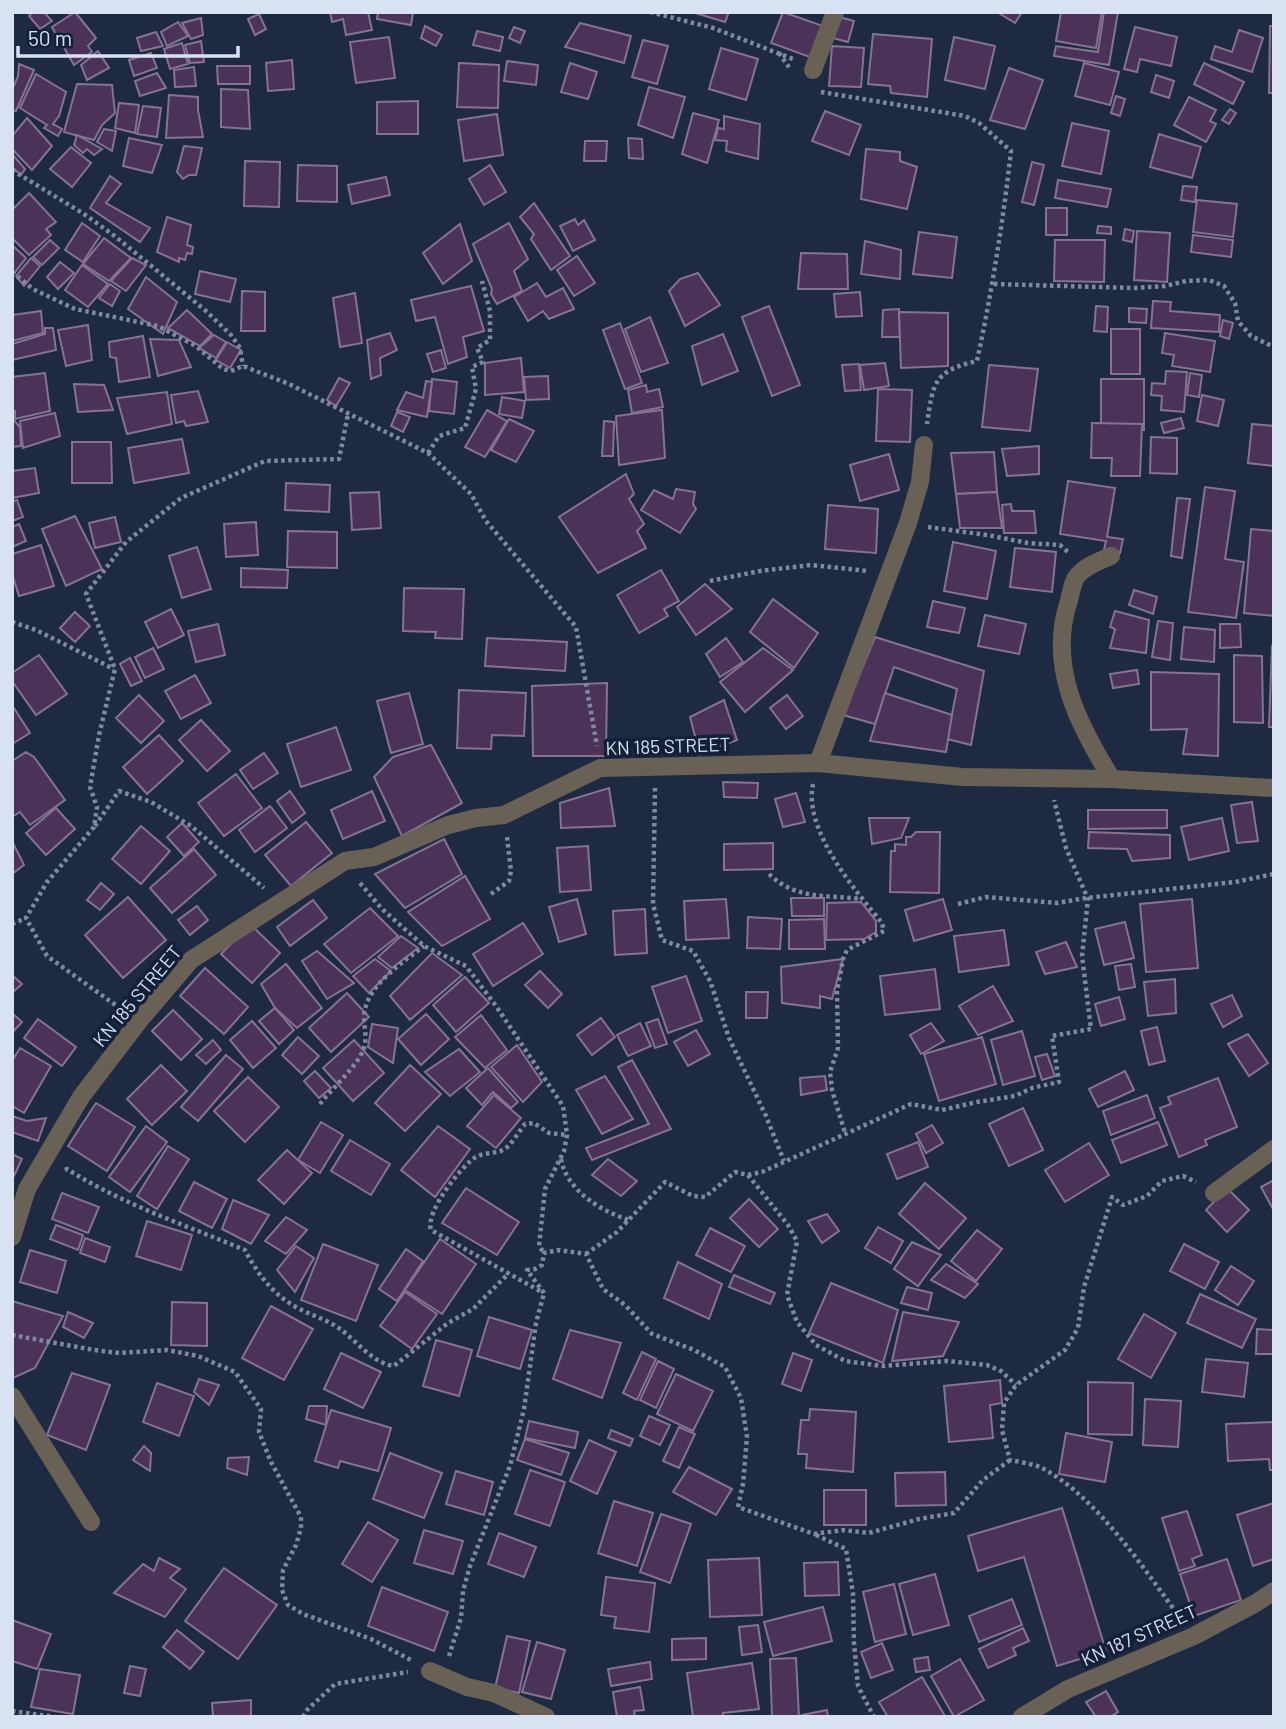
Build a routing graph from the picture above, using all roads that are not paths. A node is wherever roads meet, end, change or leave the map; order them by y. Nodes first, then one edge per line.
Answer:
1 (835, 12) edge
2 (811, 76) road end
3 (925, 445) road end
4 (1111, 556) dead end
5 (818, 763) junction
6 (1112, 779) junction
7 (1274, 788) edge
8 (1274, 1149) edge
9 (1214, 1193) road end
10 (12, 1237) edge
11 (12, 1396) edge
12 (91, 1522) dead end
13 (1274, 1591) edge
14 (430, 1671) road end
15 (546, 1717) edge
16 (1022, 1717) edge

1 - 2 street
3 - 5 street
4 - 6 street
5 - 6 street, KN 185 STREET
5 - 10 street, KN 185 STREET
6 - 7 street, KN 185 STREET
8 - 9 street
11 - 12 street
13 - 16 street, KN 187 STREET
14 - 15 street

